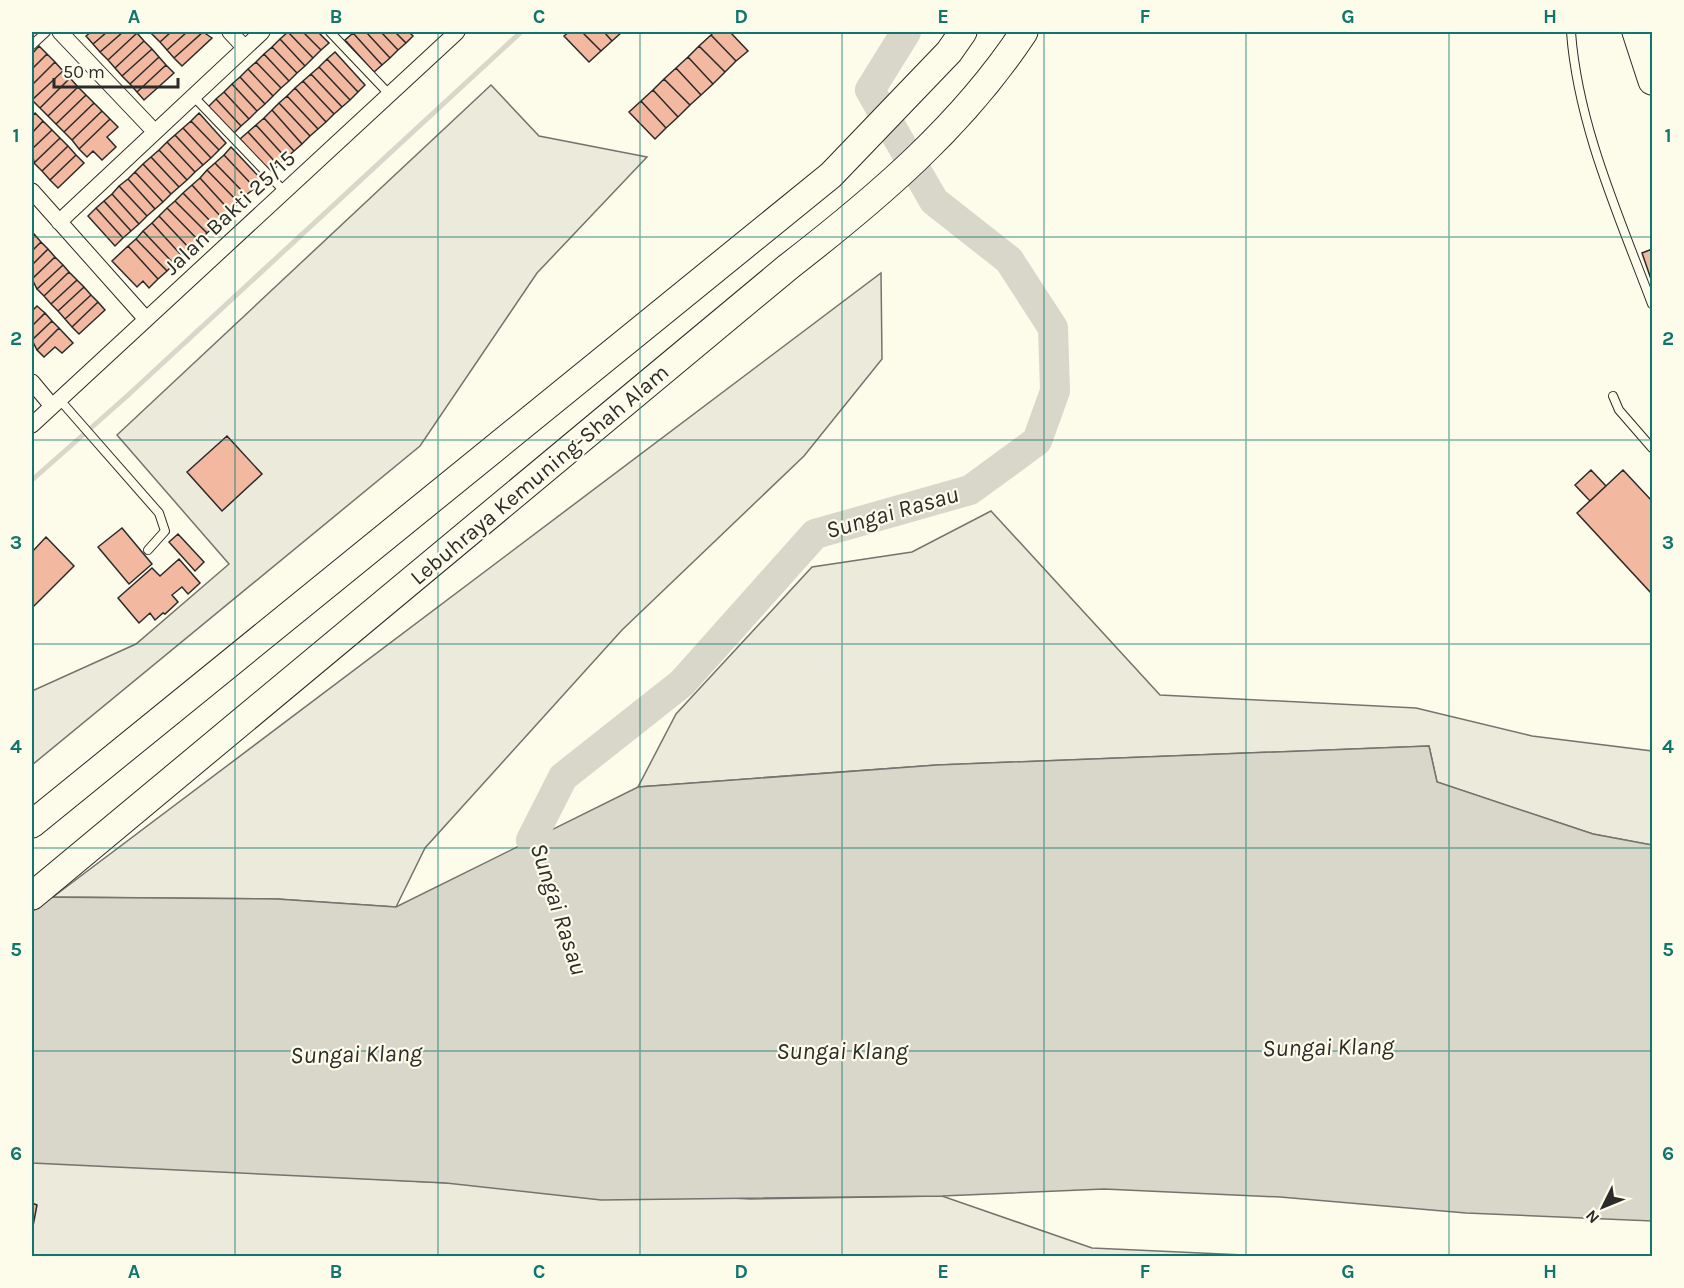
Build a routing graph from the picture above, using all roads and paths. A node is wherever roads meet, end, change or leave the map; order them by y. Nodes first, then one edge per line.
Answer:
1 (46, 32) edge
2 (60, 32) edge
3 (230, 32) edge
4 (262, 32) edge
5 (330, 32) edge
6 (457, 32) edge
7 (963, 32) edge
8 (1024, 32) edge
9 (1571, 32) edge
10 (1636, 32) edge
11 (32, 45) edge
12 (245, 48) junction
13 (1653, 81) edge
14 (389, 94) junction
15 (193, 96) junction
16 (154, 132) junction
17 (32, 191) edge
18 (284, 191) junction
19 (59, 222) junction
20 (1653, 304) edge
21 (146, 319) junction
22 (32, 382) edge
23 (1613, 396) dead end
24 (56, 403) junction
25 (32, 425) edge
26 (1653, 448) edge
27 (148, 550) dead end
28 (32, 824) edge
29 (32, 896) edge

1 - 11 lane
2 - 16 street
3 - 12 street
4 - 12 street
5 - 14 lane
6 - 14 street, Jalan Bakti 25/15
7 - 28 highway, Lebuhraya Kemuning-Shah Alam
8 - 29 highway, Lebuhraya Kemuning-Shah Alam
9 - 20 lane
10 - 13 highway
12 - 15 street
14 - 18 street, Jalan Bakti 25/15
15 - 16 street
15 - 18 lane
16 - 19 street
17 - 19 street
18 - 21 street, Jalan Bakti 25/15
19 - 21 street
21 - 24 street, Jalan Bakti 25/15
22 - 24 street
23 - 26 lane
24 - 25 street, Jalan Bakti 25/15
24 - 27 lane

